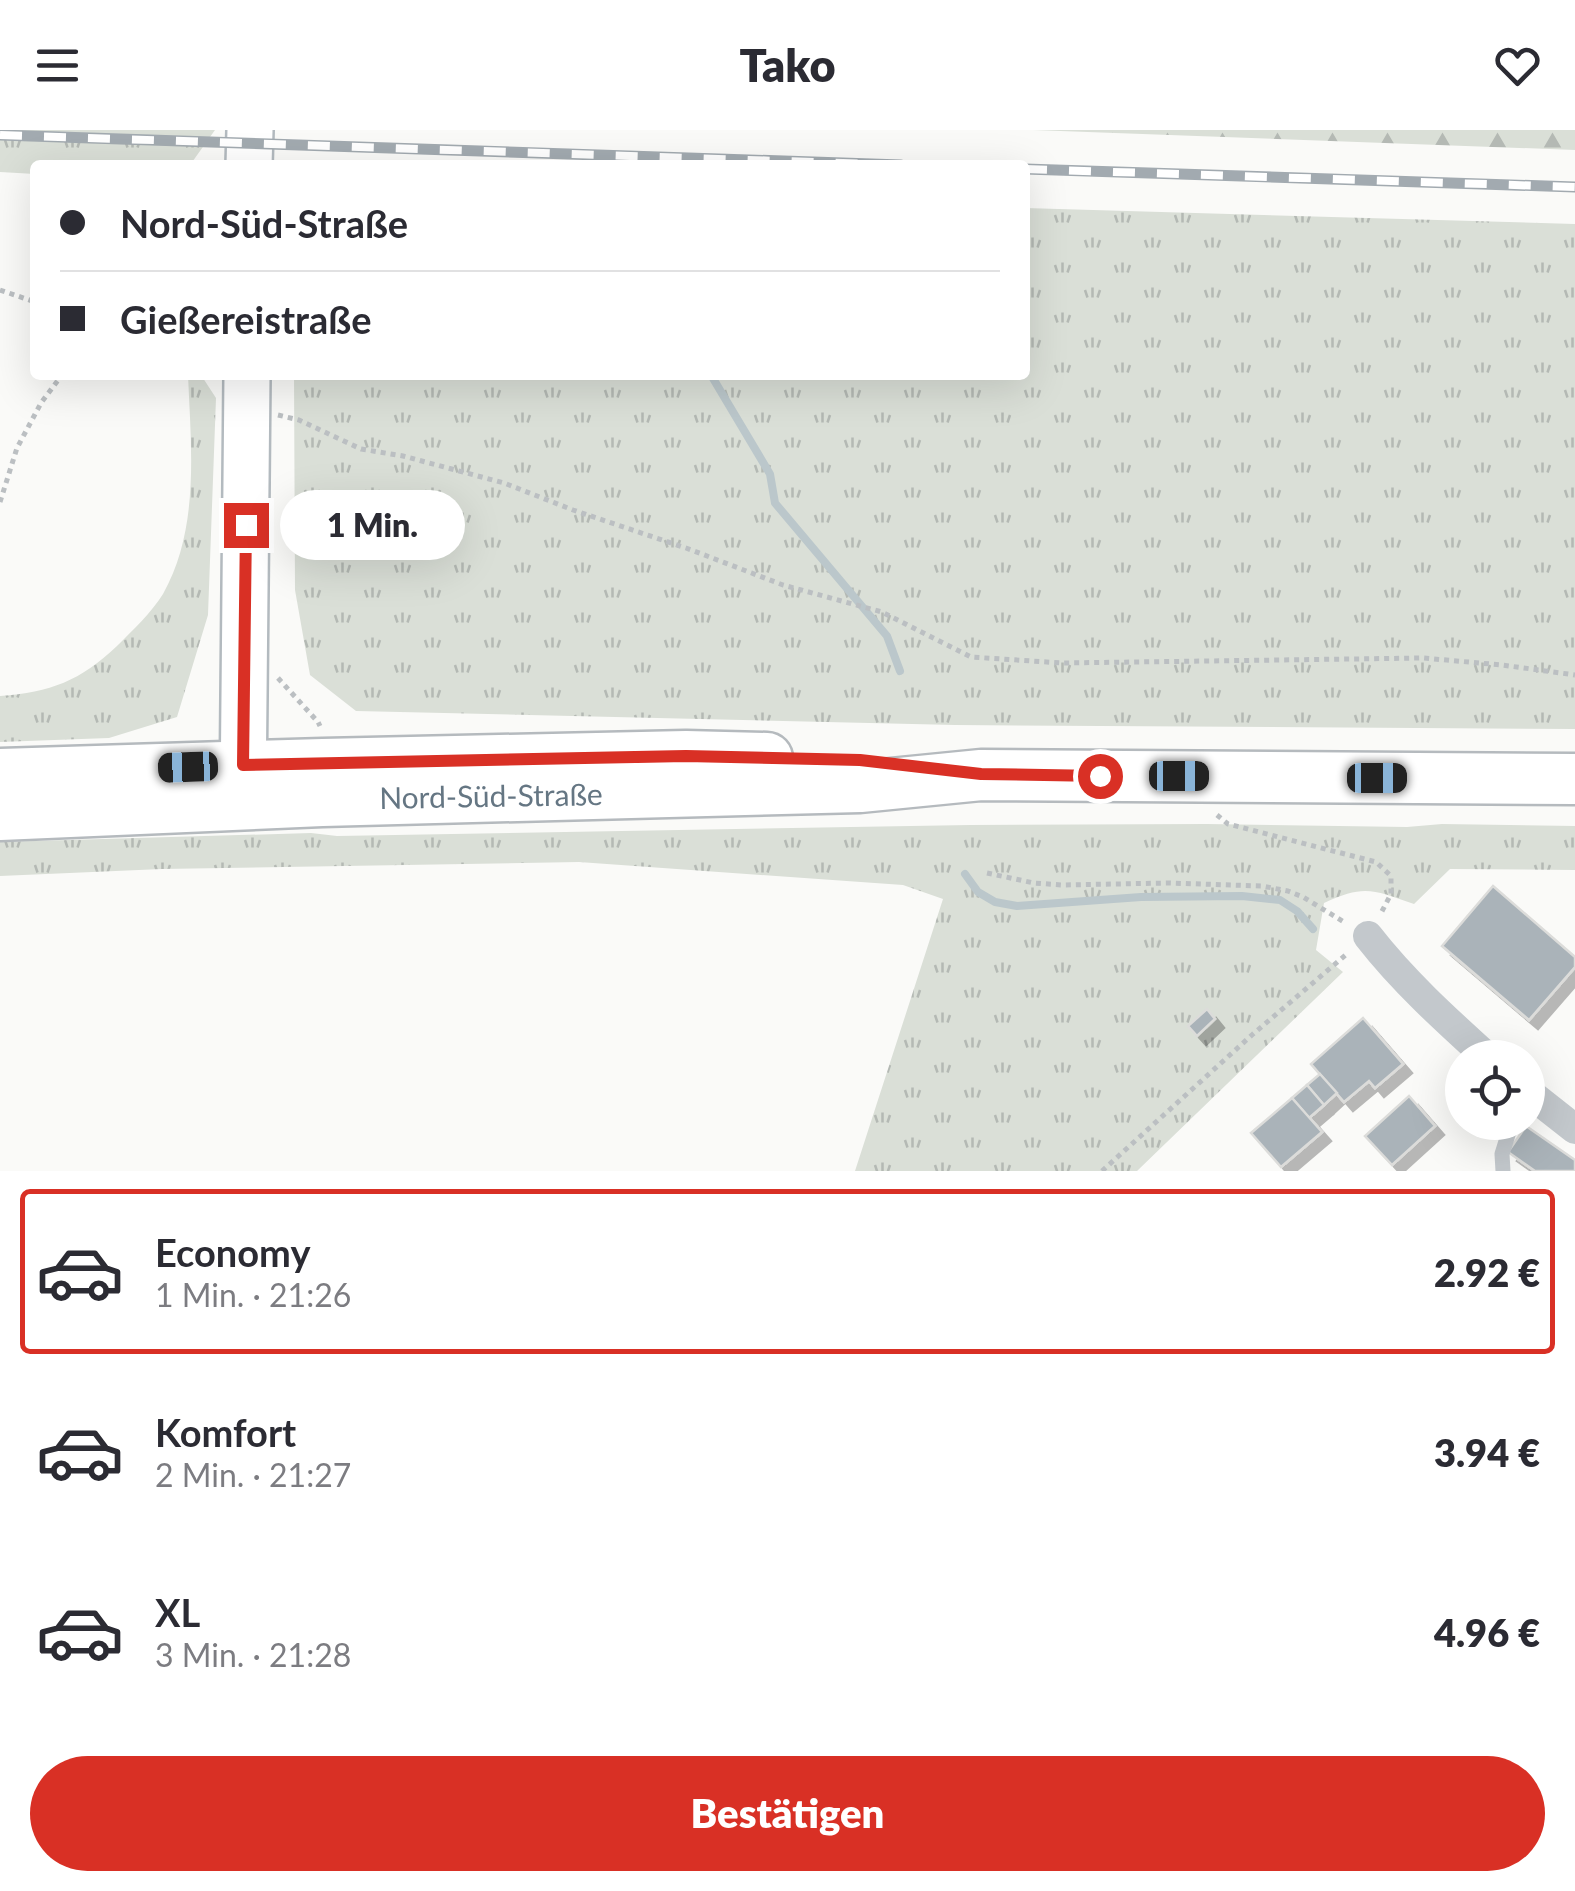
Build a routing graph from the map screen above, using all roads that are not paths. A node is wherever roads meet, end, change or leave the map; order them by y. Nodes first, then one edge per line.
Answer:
1 (250, 130) edge
2 (249, 160) edge
3 (247, 391) edge
4 (0, 774) edge
5 (1575, 779) edge
6 (243, 785) junction
7 (0, 816) edge
8 (1368, 936) road end
9 (1468, 1040) edge
10 (1545, 1105) edge
11 (1575, 1129) edge
12 (1506, 1140) edge
13 (1503, 1171) edge

1 - 2 main road
3 - 6 main road
4 - 6 main road, Nord-Süd-Straße
5 - 6 main road, Nord-Süd-Straße
6 - 7 main road, Nord-Süd-Straße
8 - 9 street
10 - 11 street
12 - 13 lane

